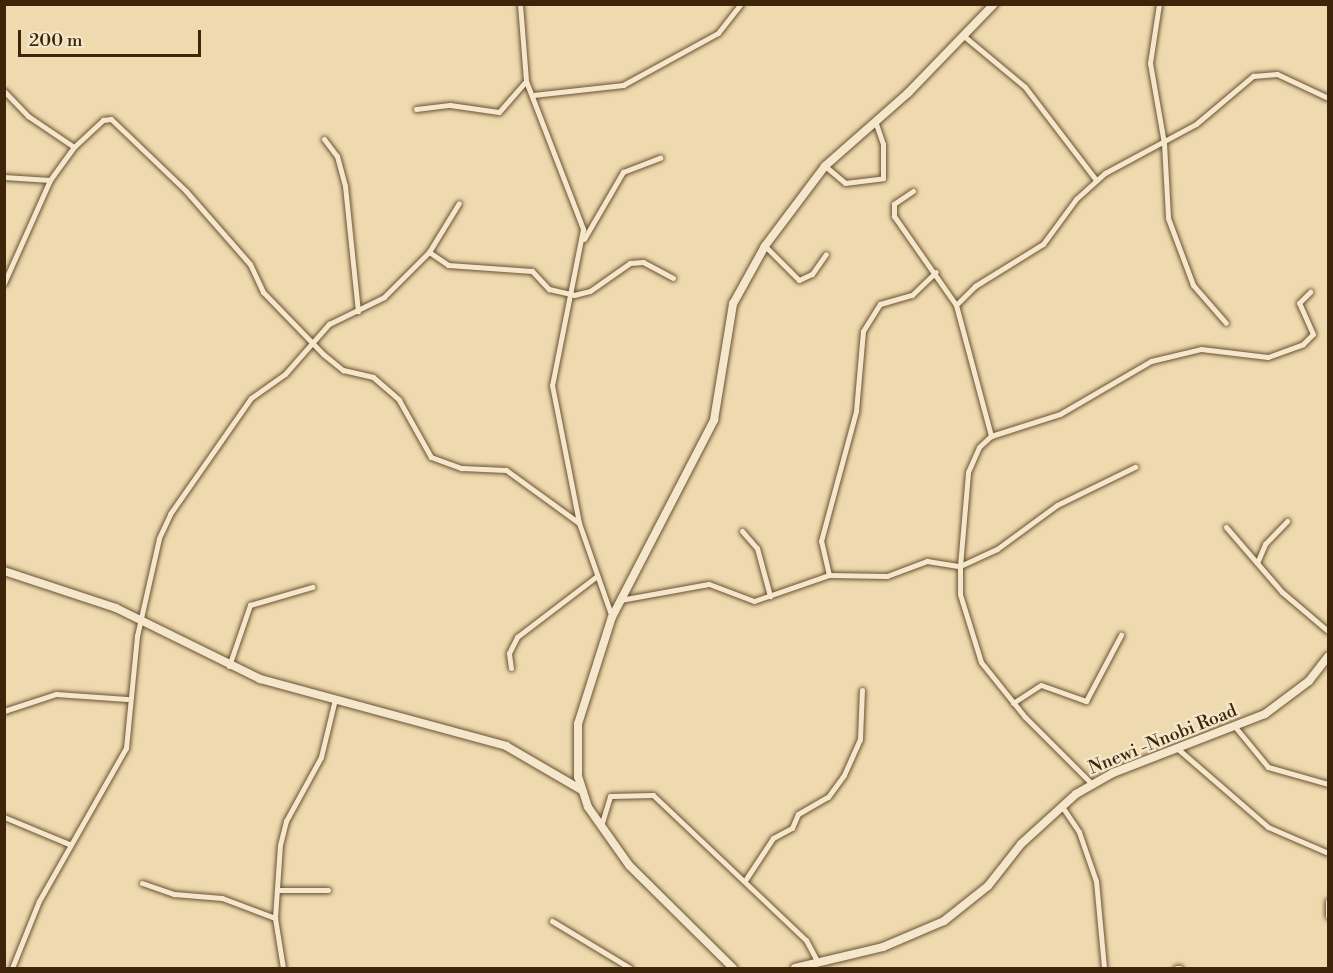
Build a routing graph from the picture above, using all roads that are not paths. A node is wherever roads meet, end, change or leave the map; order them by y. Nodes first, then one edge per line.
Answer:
1 (520, 4) edge
2 (741, 4) edge
3 (994, 4) edge
4 (1159, 4) edge
5 (965, 37) junction
6 (526, 81) junction
7 (4, 91) edge
8 (533, 95) junction
9 (1329, 98) edge
10 (416, 109) dead end
11 (875, 121) junction
12 (324, 139) dead end
13 (1164, 143) junction
14 (74, 147) junction
15 (660, 158) dead end
16 (825, 166) junction
17 (4, 177) edge
18 (50, 180) junction
19 (1096, 180) junction
20 (913, 191) dead end
21 (459, 203) dead end
22 (584, 239) junction
23 (765, 246) junction
24 (429, 252) junction
25 (826, 254) dead end
26 (936, 272) junction
27 (673, 278) dead end
28 (4, 284) edge
29 (1310, 291) dead end
30 (574, 295) junction
31 (956, 305) junction
32 (358, 311) junction
33 (1226, 323) dead end
34 (312, 340) junction
35 (991, 436) junction
36 (1135, 467) dead end
37 (1287, 521) dead end
38 (579, 523) junction
39 (1226, 527) dead end
40 (742, 531) dead end
41 (1257, 563) junction
42 (960, 566) junction
43 (4, 571) edge
44 (829, 575) junction
45 (597, 576) junction
46 (312, 587) dead end
47 (770, 596) junction
48 (620, 600) junction
49 (612, 617) junction
50 (141, 620) junction
51 (1329, 631) edge
52 (1121, 635) dead end
53 (1329, 657) edge
54 (229, 666) junction
55 (511, 668) dead end
56 (862, 690) dead end
57 (128, 699) junction
58 (335, 699) junction
59 (1013, 703) junction
60 (4, 711) edge
61 (1236, 728) junction
62 (1178, 749) junction
63 (1092, 784) junction
64 (1329, 784) edge
65 (580, 789) junction
66 (1061, 805) junction
67 (4, 817) edge
68 (601, 827) junction
69 (69, 844) junction
70 (1329, 853) edge
71 (746, 879) junction
72 (142, 883) dead end
73 (277, 890) junction
74 (328, 891) dead end
75 (1329, 901) edge
76 (1329, 915) edge
77 (275, 918) junction
78 (552, 921) dead end
79 (818, 963) junction
80 (12, 969) edge
81 (283, 969) edge
82 (630, 969) edge
83 (733, 969) edge
84 (795, 969) edge
85 (1104, 969) edge

1 - 6 street
2 - 8 street
3 - 5 main road
4 - 13 street
5 - 11 main road
5 - 19 street
6 - 8 street
6 - 10 street
7 - 14 street
8 - 22 street
9 - 13 street
11 - 16 main road
11 - 16 street
12 - 32 street
13 - 19 street
13 - 33 street
14 - 18 street
14 - 34 street
15 - 22 street
16 - 23 main road
17 - 18 street
18 - 28 street
19 - 31 street
20 - 26 street
21 - 24 street
22 - 30 street
23 - 25 street
23 - 48 main road
24 - 30 street
24 - 32 street
26 - 31 street
26 - 44 street
27 - 30 street
29 - 35 street
30 - 38 street
31 - 35 street
32 - 34 street
34 - 38 street
34 - 50 street
35 - 42 street
36 - 42 street
37 - 41 street
38 - 45 street
39 - 41 street
40 - 47 street
41 - 51 street
42 - 44 street
42 - 59 street
43 - 50 main road
44 - 47 street
45 - 49 street
45 - 55 street
46 - 54 street
47 - 48 street
48 - 49 main road
49 - 65 main road
50 - 54 main road
50 - 57 street
52 - 59 street
53 - 61 main road, Nnewi -Nnobi Road
54 - 58 main road
56 - 71 street
57 - 60 street
57 - 69 street
58 - 65 main road
58 - 73 street
59 - 63 street
61 - 62 main road, Nnewi -Nnobi Road
61 - 64 street
62 - 63 main road, Nnewi -Nnobi Road
62 - 70 street
63 - 66 main road, Nnewi -Nnobi Road
65 - 68 main road
66 - 79 main road, Nnewi -Nnobi Road
66 - 85 street
67 - 69 street
68 - 71 street
68 - 83 main road
69 - 80 street
71 - 79 street
72 - 77 street
73 - 74 street
73 - 77 street
75 - 76 street
77 - 81 street
78 - 82 street
79 - 84 main road, Nnewi -Nnobi Road

